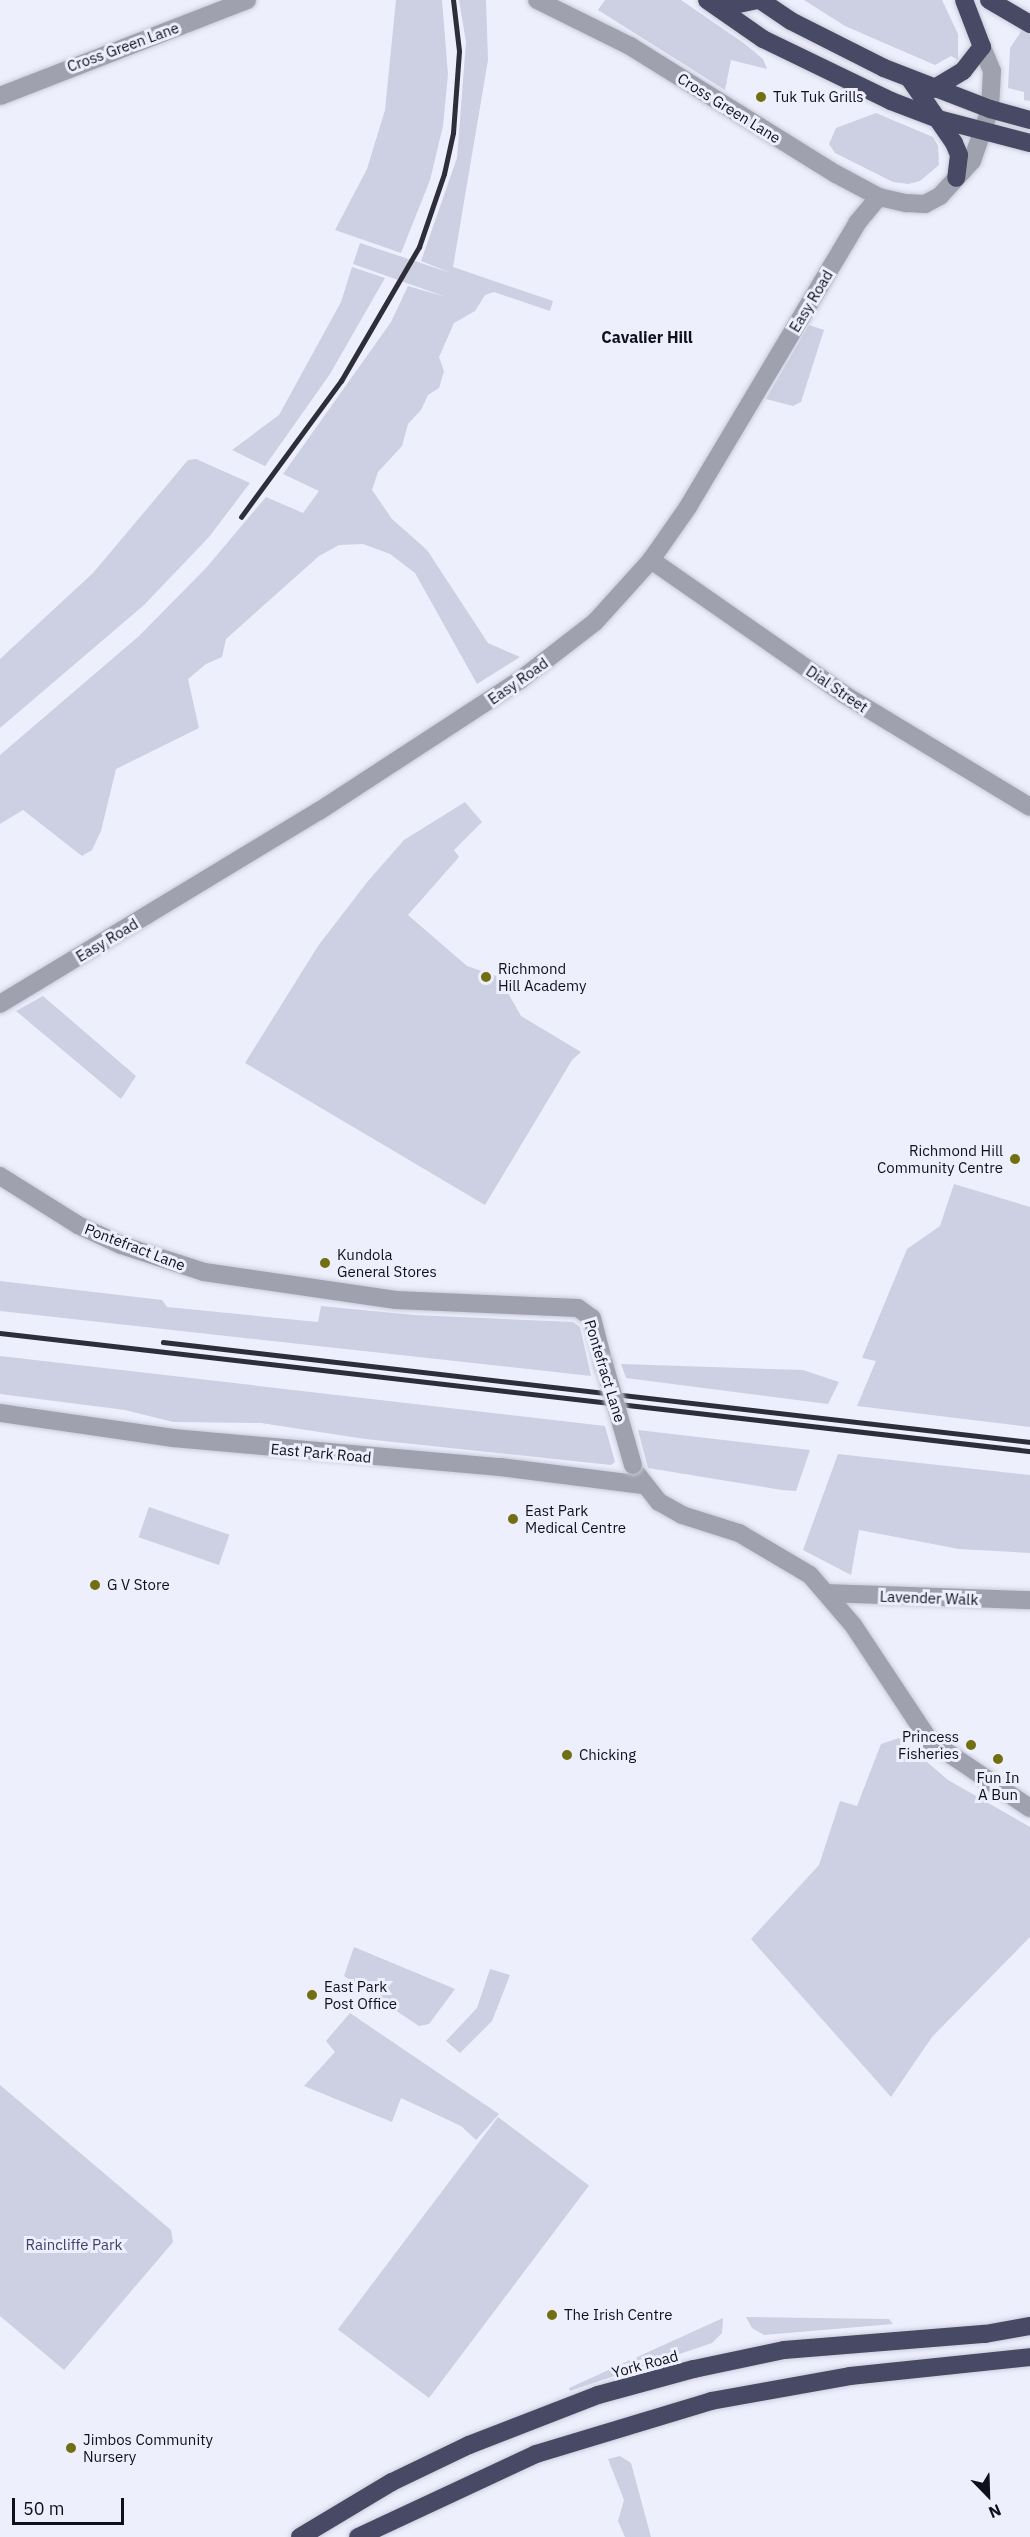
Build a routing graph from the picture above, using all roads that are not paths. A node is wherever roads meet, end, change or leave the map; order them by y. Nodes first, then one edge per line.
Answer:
1 (247, 0) edge
2 (537, 0) edge
3 (709, 0) edge
4 (759, 0) edge
5 (964, 0) edge
6 (989, 0) edge
7 (1030, 24) edge
8 (982, 47) junction
9 (909, 78) junction
10 (933, 89) junction
11 (0, 96) edge
12 (990, 110) junction
13 (938, 119) junction
14 (1030, 120) edge
15 (983, 131) junction
16 (1030, 142) edge
17 (956, 178) junction
18 (879, 197) junction
19 (651, 560) junction
20 (1030, 807) edge
21 (0, 1004) edge
22 (0, 1176) edge
23 (0, 1413) edge
24 (643, 1485) junction
25 (827, 1593) junction
26 (1030, 1600) edge
27 (1030, 1808) edge
28 (1030, 2326) edge
29 (1030, 2357) edge
30 (300, 2537) edge
31 (358, 2537) edge

1 - 11 street, Cross Green Lane
2 - 18 street, Cross Green Lane
3 - 4 highway
3 - 13 highway
4 - 9 highway
5 - 8 highway
6 - 7 highway
8 - 10 highway
8 - 12 street
9 - 10 highway
9 - 13 highway
10 - 12 highway
12 - 14 highway
12 - 15 street
13 - 15 highway
13 - 17 highway
15 - 16 highway
15 - 17 street
17 - 18 street, Cross Green Lane
18 - 19 street, Easy Road
19 - 20 street, Dial Street
19 - 21 street, Easy Road
22 - 24 street, Pontefract Lane, bridge
23 - 24 street, East Park Road
24 - 25 street, Pontefract Lane
25 - 26 street, Lavender Walk
25 - 27 street, Pontefract Lane
28 - 30 highway, York Road
29 - 31 highway

